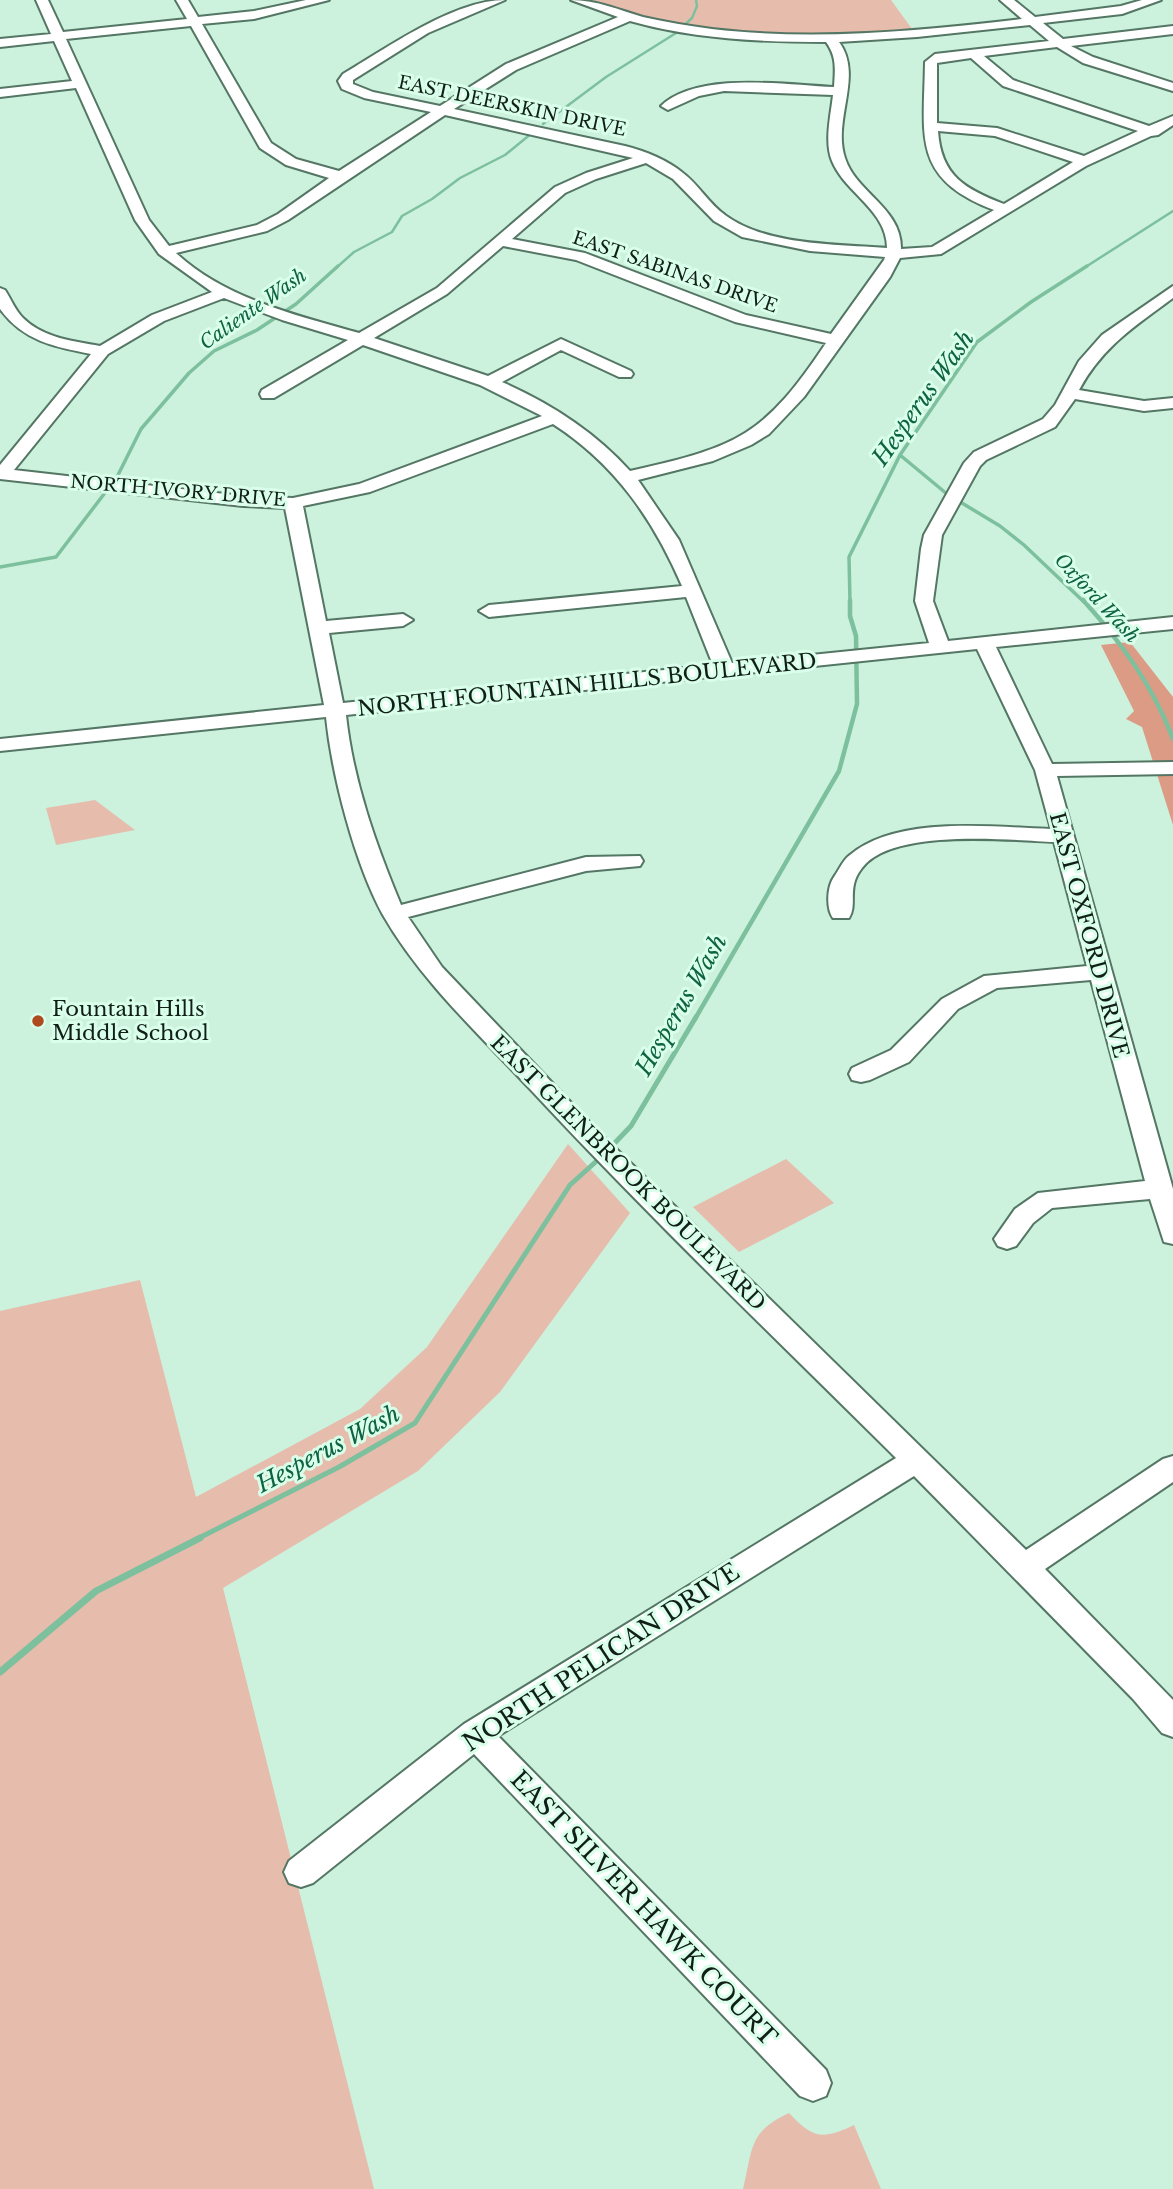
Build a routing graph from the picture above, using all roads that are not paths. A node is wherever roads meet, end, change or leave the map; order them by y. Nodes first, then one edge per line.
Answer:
1 (43, 0) edge
2 (182, 0) edge
3 (323, 0) edge
4 (499, 0) edge
5 (578, 0) edge
6 (1006, 0) edge
7 (1155, 0) edge
8 (626, 18) junction
9 (1033, 20) junction
10 (195, 22) junction
11 (1168, 35) edge
12 (58, 36) junction
13 (831, 40) junction
14 (0, 43) edge
15 (1060, 43) junction
16 (973, 53) junction
17 (79, 85) junction
18 (1173, 87) edge
19 (842, 91) junction
20 (0, 93) edge
21 (668, 106) dead end
22 (444, 110) junction
23 (1173, 120) edge
24 (929, 128) junction
25 (1153, 132) junction
26 (647, 158) junction
27 (1081, 163) junction
28 (341, 176) junction
29 (1005, 209) junction
30 (500, 242) junction
31 (164, 251) junction
32 (894, 252) junction
33 (1173, 291) edge
34 (0, 292) edge
35 (226, 292) junction
36 (363, 340) junction
37 (836, 340) junction
38 (102, 351) junction
39 (625, 374) dead end
40 (489, 382) junction
41 (1069, 393) junction
42 (268, 394) dead end
43 (1173, 402) edge
44 (553, 418) junction
45 (1, 474) edge
46 (626, 477) junction
47 (293, 503) junction
48 (692, 591) junction
49 (489, 611) dead end
50 (403, 620) dead end
51 (1173, 623) edge
52 (318, 628) junction
53 (984, 643) junction
54 (941, 648) junction
55 (725, 670) junction
56 (335, 710) junction
57 (0, 745) edge
58 (1173, 768) edge
59 (1045, 770) junction
60 (1061, 836) junction
61 (632, 861) dead end
62 (841, 913) dead end
63 (394, 914) junction
64 (1100, 972) junction
65 (861, 1074) dead end
66 (1159, 1188) junction
67 (1173, 1235) edge
68 (1007, 1239) dead end
69 (915, 1461) junction
70 (1173, 1467) edge
71 (1024, 1567) junction
72 (1173, 1723) edge
73 (475, 1734) junction
74 (301, 1872) dead end
75 (813, 2082) dead end

1 - 12 street
2 - 10 street
3 - 10 street
4 - 22 street, EAST DEERSKIN DRIVE
5 - 8 street
6 - 9 street
7 - 9 street
8 - 13 street
8 - 22 street
9 - 13 street
9 - 15 street
10 - 12 street
10 - 28 street
11 - 15 street
12 - 14 street
12 - 17 street
13 - 19 street
15 - 16 street
15 - 18 street
16 - 24 street
16 - 25 street
17 - 20 street
17 - 31 street
19 - 21 street
19 - 32 street
22 - 26 street, EAST DEERSKIN DRIVE
22 - 28 street
23 - 25 street, EAST DEERSKIN DRIVE
24 - 27 street
24 - 29 street
25 - 27 street, EAST DEERSKIN DRIVE
26 - 30 street
26 - 32 street, EAST DEERSKIN DRIVE
27 - 29 street, EAST DEERSKIN DRIVE
28 - 31 street
29 - 32 street, EAST DEERSKIN DRIVE
30 - 36 street
30 - 37 street, EAST SABINAS DRIVE
31 - 35 street
32 - 37 street
33 - 41 street
34 - 38 street
35 - 36 street
35 - 38 street
36 - 40 street
36 - 42 street
37 - 46 street
38 - 45 street
39 - 40 street
40 - 44 street
41 - 43 street
41 - 54 street
44 - 46 street
44 - 47 street, NORTH IVORY DRIVE
45 - 47 street, NORTH IVORY DRIVE
46 - 48 street
47 - 52 street, EAST GLENBROOK BOULEVARD
48 - 49 street
48 - 55 street
50 - 52 street
51 - 53 street, NORTH FOUNTAIN HILLS BOULEVARD
52 - 56 street, EAST GLENBROOK BOULEVARD
53 - 54 street, NORTH FOUNTAIN HILLS BOULEVARD
53 - 59 street, EAST OXFORD DRIVE
54 - 55 street, NORTH FOUNTAIN HILLS BOULEVARD
55 - 56 street, NORTH FOUNTAIN HILLS BOULEVARD
56 - 57 street, NORTH FOUNTAIN HILLS BOULEVARD
56 - 63 street, EAST GLENBROOK BOULEVARD
58 - 59 street
59 - 60 street, EAST OXFORD DRIVE
60 - 62 street
60 - 64 street, EAST OXFORD DRIVE
61 - 63 street
63 - 69 street, EAST GLENBROOK BOULEVARD
64 - 65 street
64 - 66 street, EAST OXFORD DRIVE
66 - 67 street, EAST OXFORD DRIVE
66 - 68 street
69 - 71 street, EAST GLENBROOK BOULEVARD
69 - 73 street, NORTH PELICAN DRIVE
70 - 71 street
71 - 72 street, EAST GLENBROOK BOULEVARD
73 - 74 street, NORTH PELICAN DRIVE
73 - 75 street, EAST SILVER HAWK COURT

